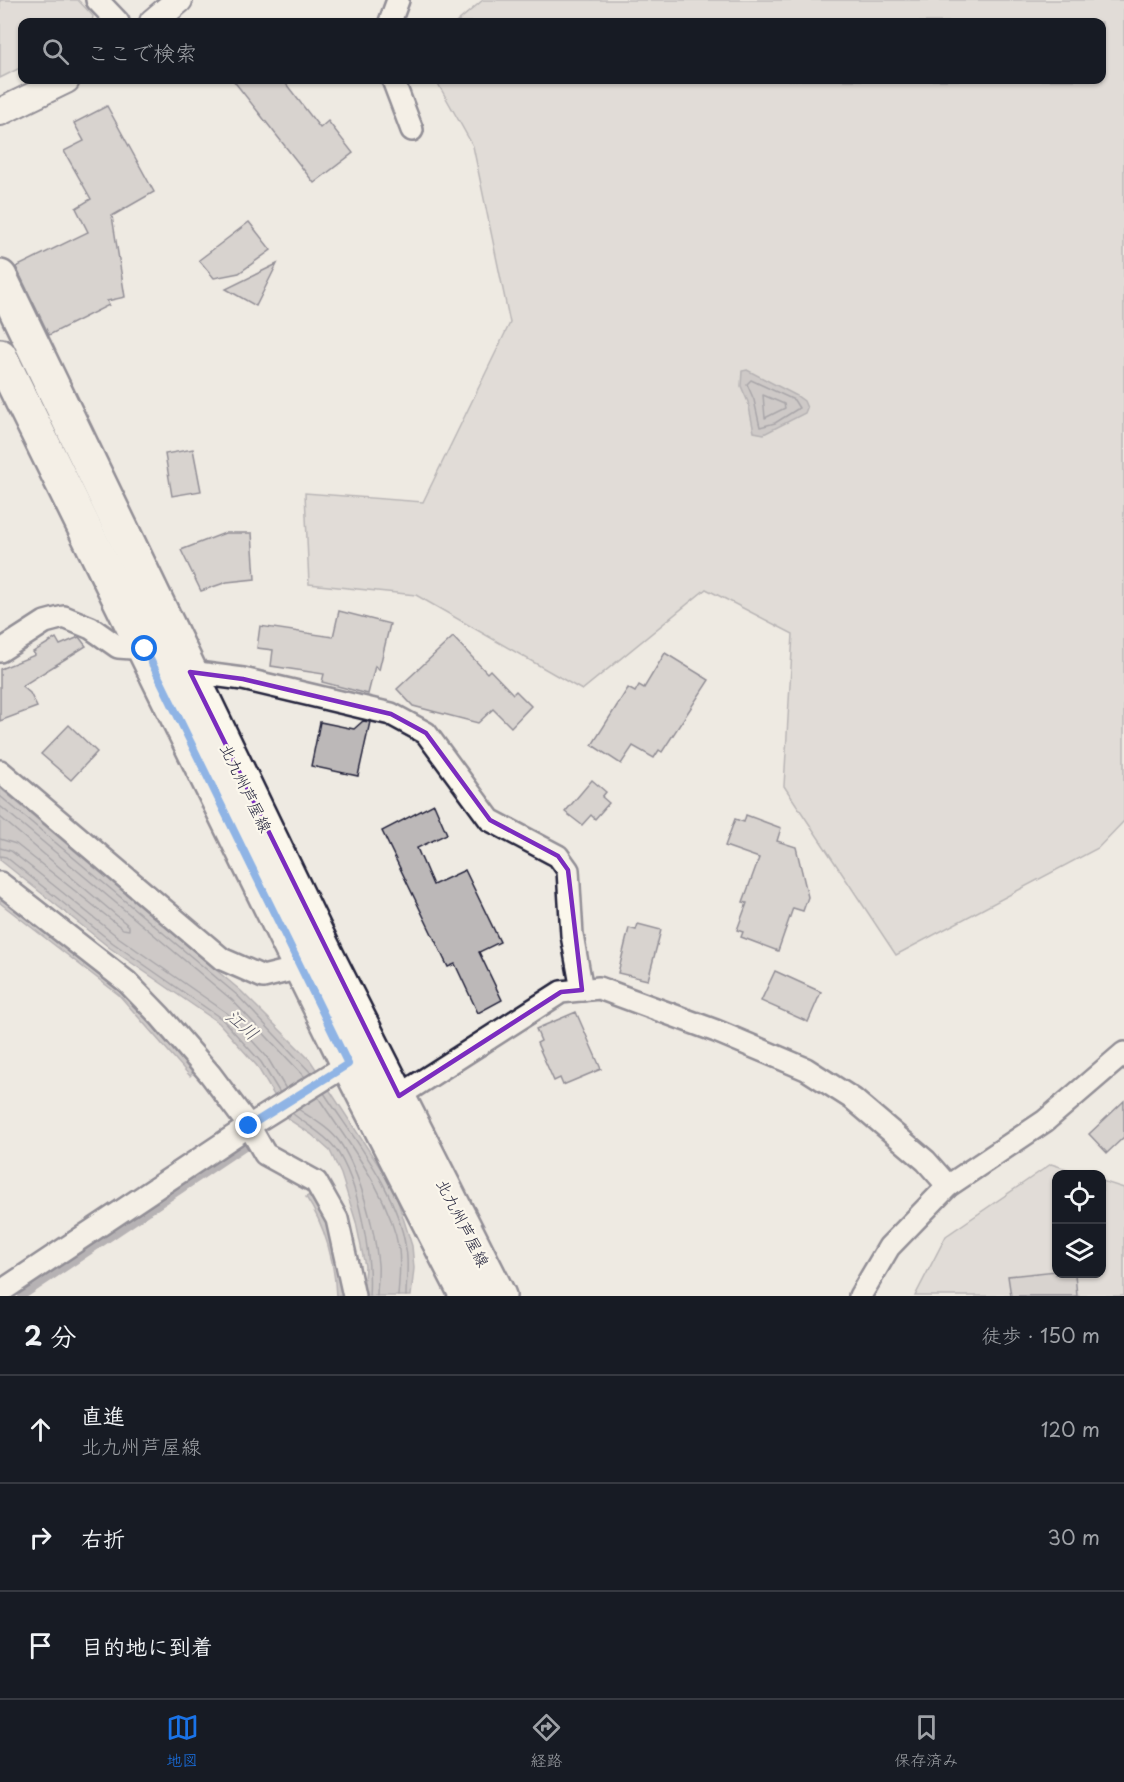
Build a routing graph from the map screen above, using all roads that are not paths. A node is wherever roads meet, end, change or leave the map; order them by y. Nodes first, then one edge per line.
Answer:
1 (97, 0) edge
2 (179, 0) edge
3 (398, 0) edge
4 (114, 18) edge
5 (158, 18) edge
6 (391, 18) edge
7 (58, 84) edge
8 (395, 84) edge
9 (0, 112) edge
10 (412, 130) dead end
11 (0, 277) edge
12 (0, 356) edge
13 (145, 649) junction
14 (0, 651) edge
15 (190, 672) junction
16 (0, 771) edge
17 (0, 883) edge
18 (316, 963) junction
19 (582, 990) junction
20 (1124, 1053) edge
21 (335, 1072) junction
22 (399, 1096) junction
23 (249, 1126) junction
24 (948, 1186) junction
25 (0, 1291) edge
26 (2, 1296) edge
27 (354, 1296) edge
28 (467, 1296) edge
29 (499, 1296) edge
30 (860, 1296) edge

1 - 4 street
2 - 5 street
3 - 6 street
7 - 9 street
8 - 10 street
11 - 15 main road, 北九州芦屋線
12 - 13 main road, 北九州芦屋線
13 - 14 street
13 - 18 main road, 北九州芦屋線
15 - 18 main road, 北九州芦屋線
15 - 19 street
16 - 18 street
17 - 23 street
18 - 21 main road, 北九州芦屋線
18 - 22 main road, 北九州芦屋線
19 - 22 street
19 - 24 street
20 - 24 street
21 - 23 street
21 - 28 main road, 北九州芦屋線
22 - 29 main road, 北九州芦屋線
23 - 25 street
23 - 27 street
24 - 30 street
25 - 26 street

